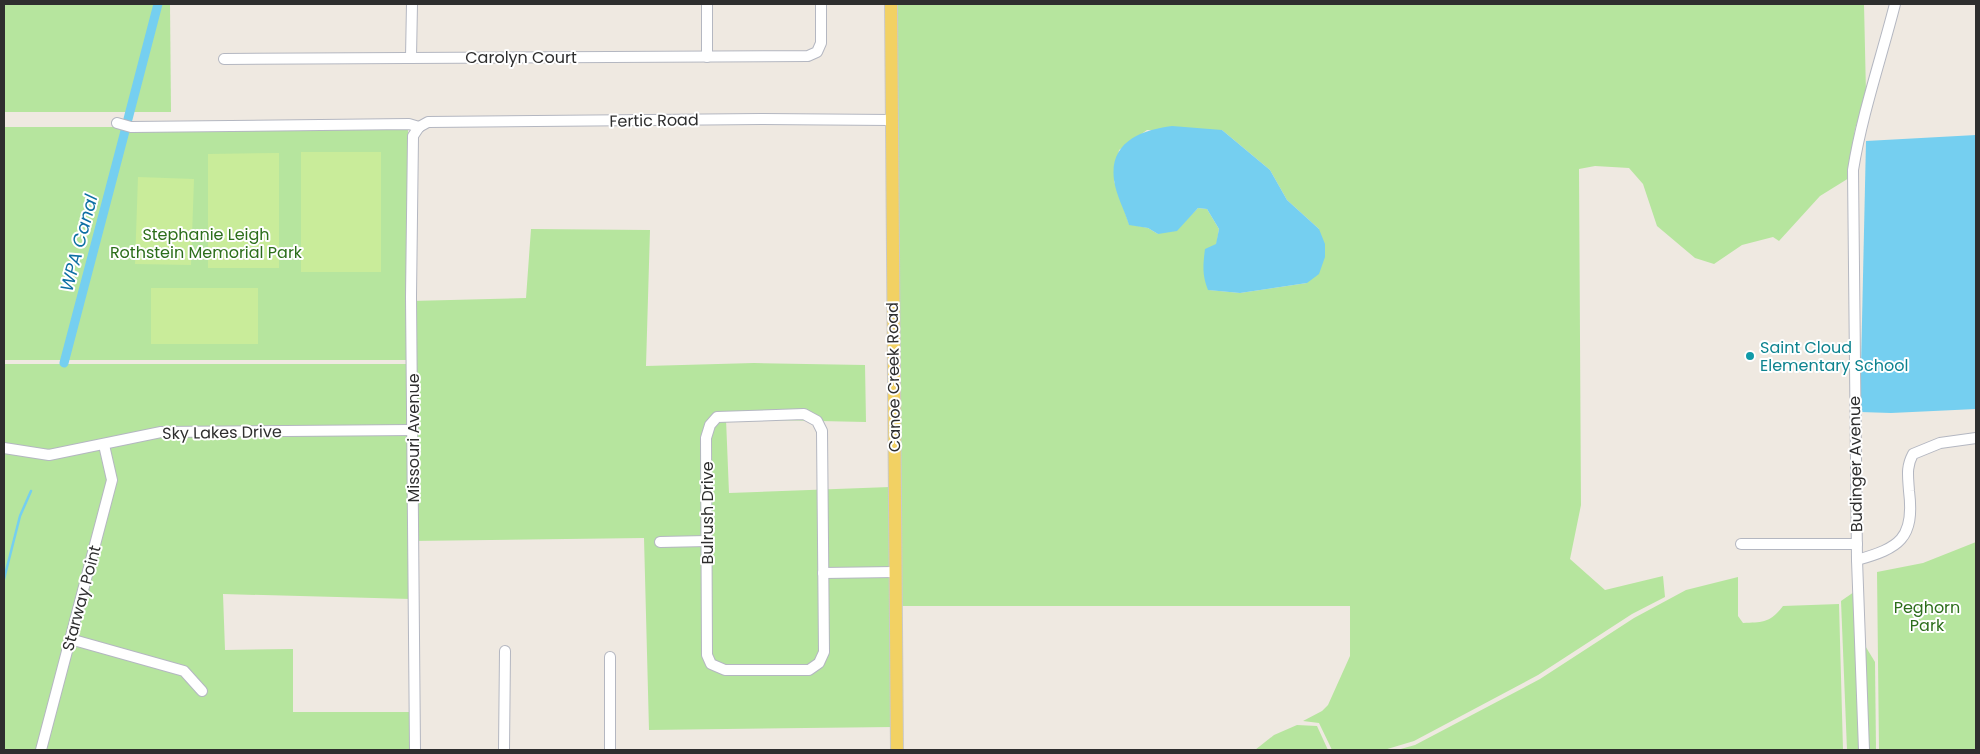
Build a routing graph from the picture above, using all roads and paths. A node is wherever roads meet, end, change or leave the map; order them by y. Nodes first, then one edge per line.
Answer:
1 (412, 4) edge
2 (707, 4) edge
3 (821, 4) edge
4 (891, 4) edge
5 (1895, 4) edge
6 (412, 57) junction
7 (707, 57) junction
8 (224, 59) dead end
9 (891, 120) junction
10 (117, 122) dead end
11 (418, 127) junction
12 (413, 430) junction
13 (1976, 438) edge
14 (104, 445) junction
15 (4, 448) edge
16 (707, 541) junction
17 (660, 542) dead end
18 (1741, 544) dead end
19 (1856, 544) junction
20 (1857, 560) junction
21 (895, 572) junction
22 (823, 573) junction
23 (70, 639) junction
24 (505, 651) dead end
25 (610, 657) dead end
26 (202, 691) dead end
27 (41, 750) edge
28 (415, 750) edge
29 (504, 750) edge
30 (610, 750) edge
31 (897, 750) edge
32 (1864, 750) edge

1 - 6 street
2 - 7 street
3 - 7 street, Carolyn Court
4 - 9 main road, Canoe Creek Road
5 - 19 street, Budinger Avenue
6 - 7 street, Carolyn Court
6 - 8 street, Carolyn Court
9 - 11 street, Fertic Road
9 - 21 main road, Canoe Creek Road
10 - 11 street, Fertic Road
11 - 12 street, Missouri Avenue
12 - 14 street, Sky Lakes Drive
12 - 28 street, Missouri Avenue
13 - 20 street
14 - 15 street, Sky Lakes Drive
14 - 23 street, Starway Point
16 - 17 street
16 - 22 street, Bulrush Drive
16 - 22 street, Bulrush Drive
18 - 19 street
19 - 20 street, Budinger Avenue
20 - 32 street, Budinger Avenue
21 - 22 street
21 - 31 main road, Canoe Creek Road
23 - 26 street
23 - 27 street, Starway Point
24 - 29 street
25 - 30 street

